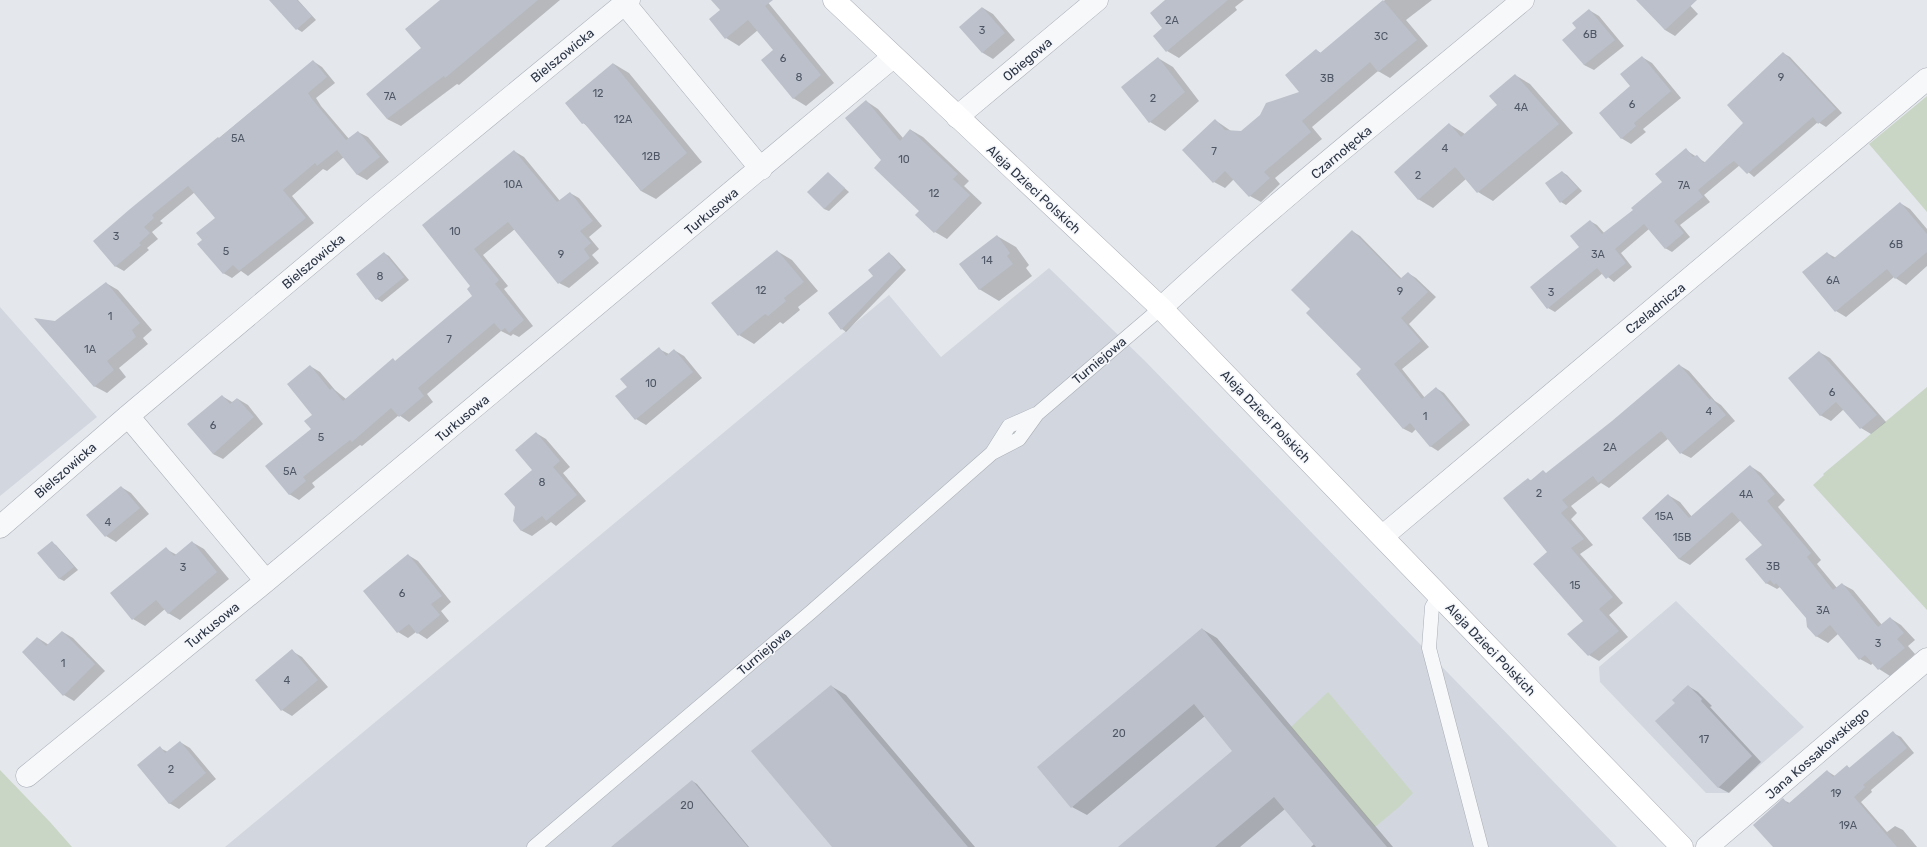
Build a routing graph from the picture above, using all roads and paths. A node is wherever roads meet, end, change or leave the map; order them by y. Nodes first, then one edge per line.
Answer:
1 (834, 0) edge
2 (1097, 0) edge
3 (1523, 0) edge
4 (627, 2) edge
5 (893, 57) junction
6 (1927, 79) edge
7 (957, 117) junction
8 (760, 169) junction
9 (1161, 308) junction
10 (128, 416) junction
11 (0, 527) edge
12 (1382, 536) junction
13 (266, 581) junction
14 (1439, 595) junction
15 (1927, 660) edge
16 (27, 776) dead end
17 (534, 847) edge
18 (1481, 847) edge
19 (1682, 847) edge
20 (1707, 847) edge

1 - 5 street, Aleja Dzieci Polskich
2 - 7 street, Obiegowa
3 - 9 street, Czarnołęcka
4 - 8 street
4 - 10 street, Bielszowicka
5 - 7 street, Aleja Dzieci Polskich
5 - 8 street, Turkusowa
6 - 12 street, Czeladnicza
7 - 9 street, Aleja Dzieci Polskich
8 - 13 street, Turkusowa
9 - 12 street, Aleja Dzieci Polskich
9 - 17 lane, Turniejowa
10 - 11 street, Bielszowicka
10 - 13 street
12 - 14 street, Aleja Dzieci Polskich
13 - 16 street, Turkusowa
14 - 18 lane
14 - 19 street, Aleja Dzieci Polskich
15 - 20 street, Jana Kossakowskiego

